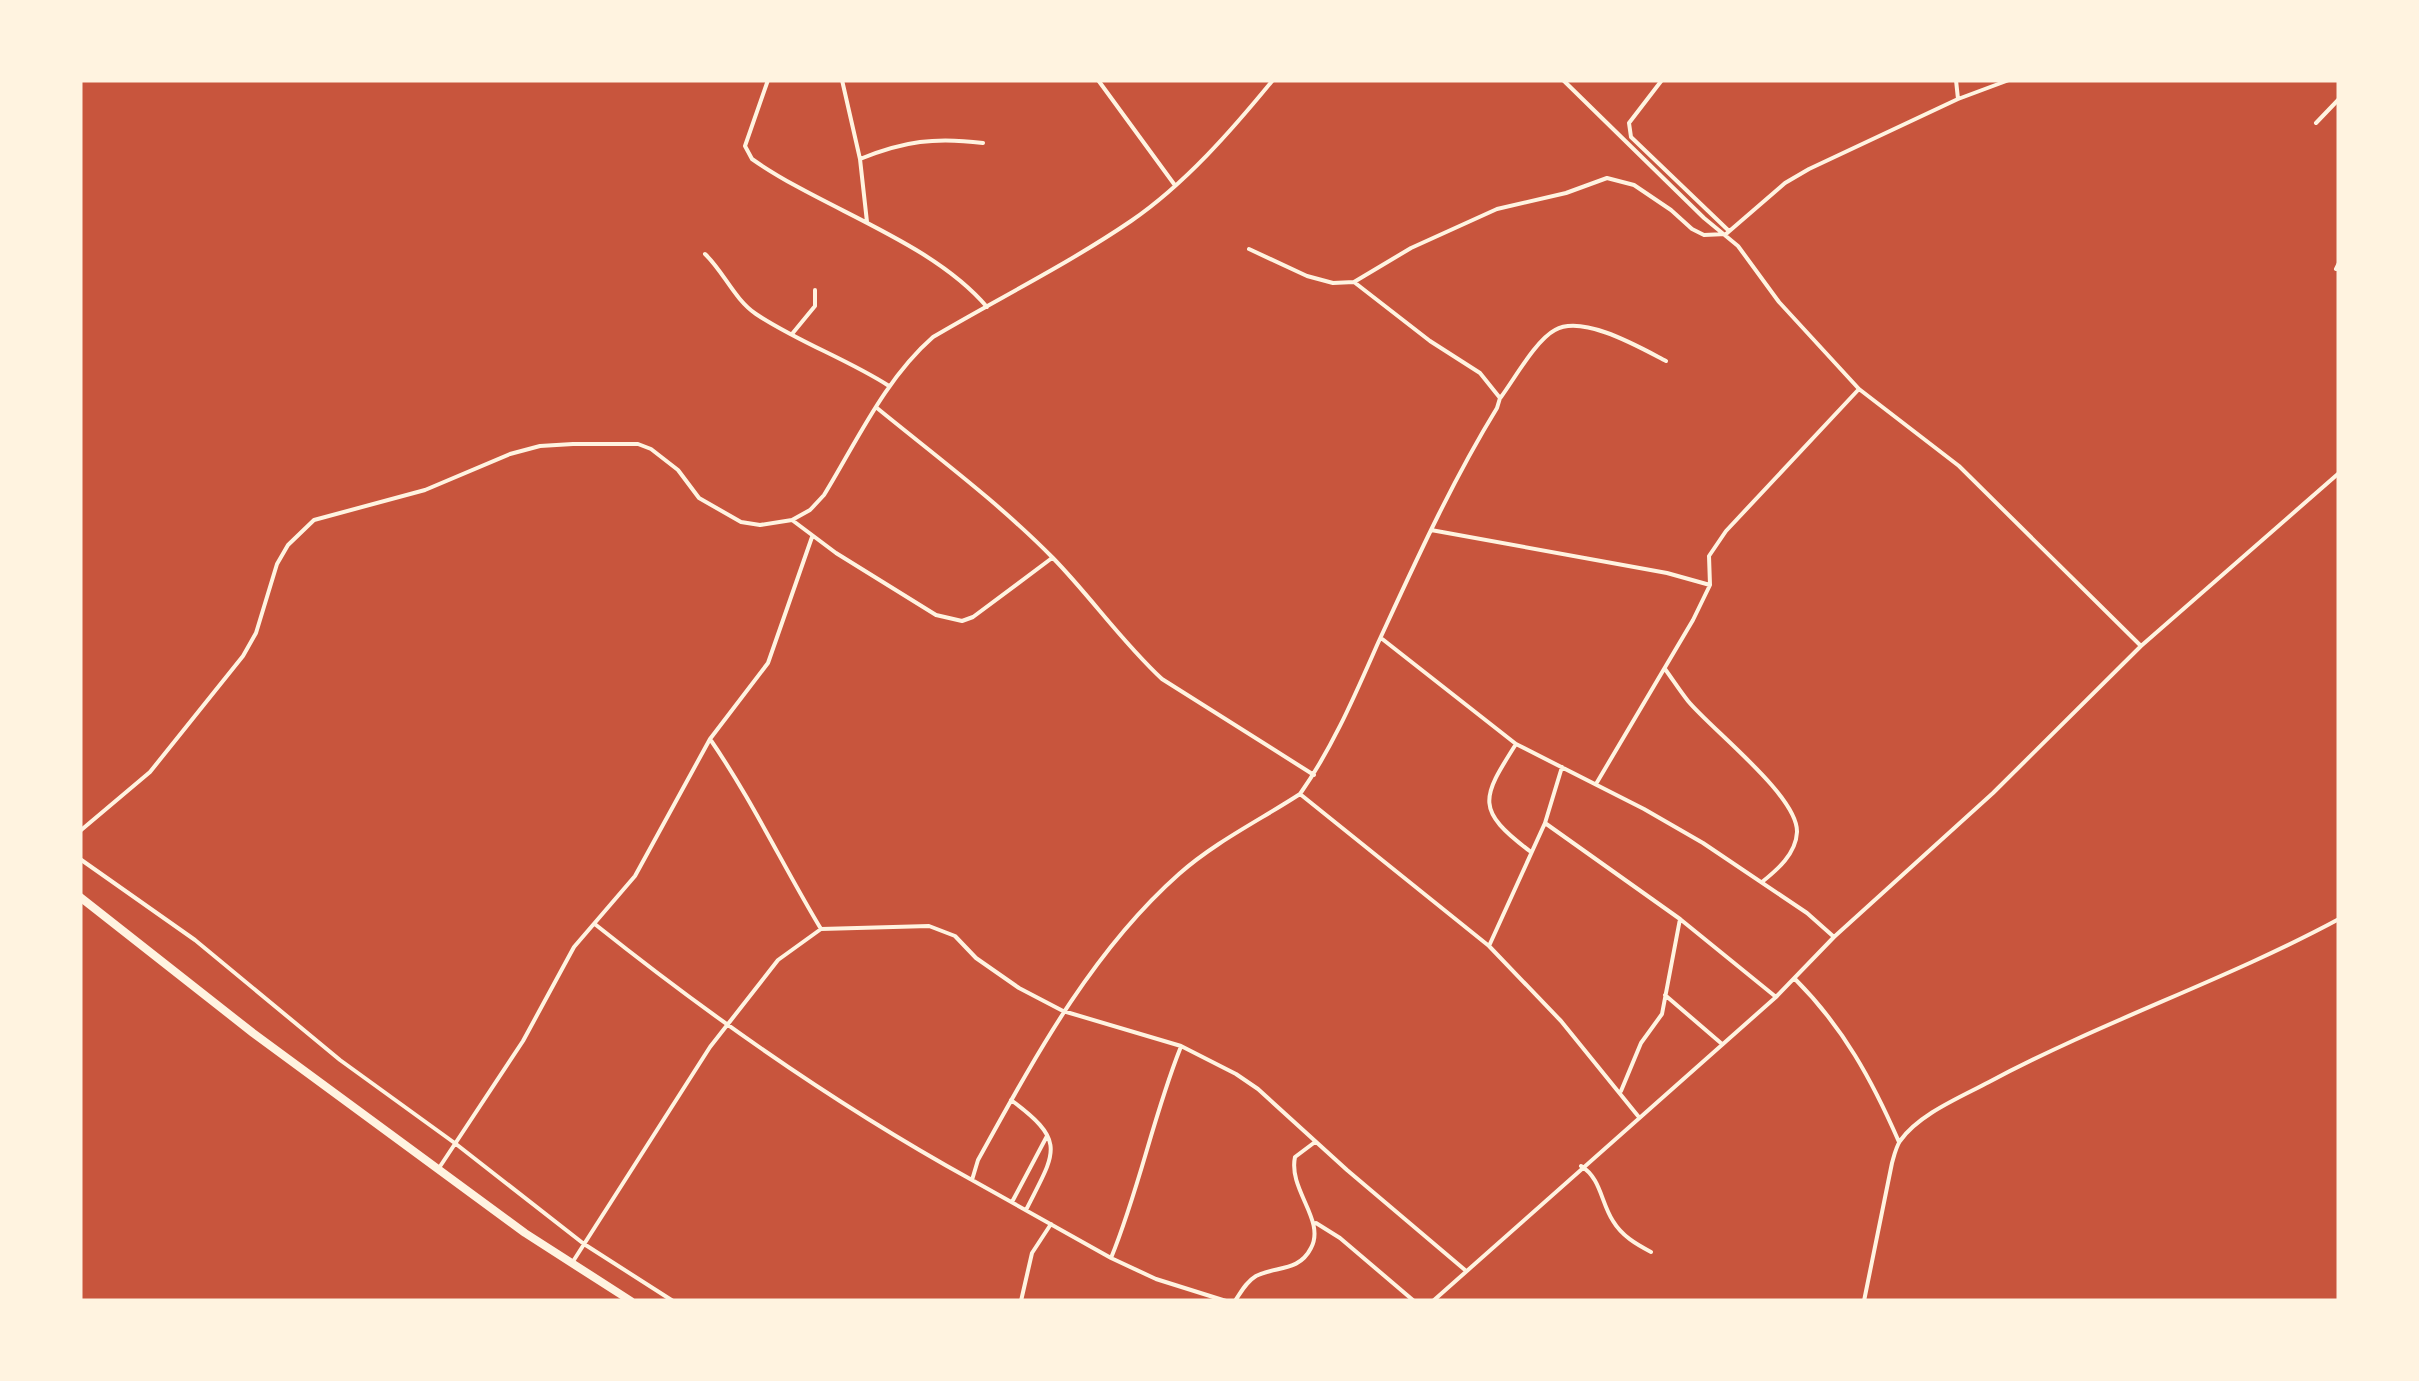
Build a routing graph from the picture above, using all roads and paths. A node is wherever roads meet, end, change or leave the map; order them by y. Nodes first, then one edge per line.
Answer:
1 (768, 80) edge
2 (842, 80) edge
3 (1098, 80) edge
4 (1273, 80) edge
5 (1562, 80) edge
6 (1662, 80) edge
7 (1956, 80) edge
8 (2009, 80) edge
9 (1958, 99) junction
10 (2339, 99) edge
11 (2316, 124) dead end
12 (983, 144) dead end
13 (860, 158) junction
14 (1174, 184) junction
15 (866, 222) junction
16 (1728, 232) junction
17 (1250, 249) dead end
18 (705, 254) dead end
19 (1354, 282) junction
20 (815, 290) dead end
21 (987, 306) junction
22 (792, 334) junction
23 (1666, 361) dead end
24 (889, 386) junction
25 (1859, 389) junction
26 (1500, 398) junction
27 (877, 408) junction
28 (2339, 473) edge
29 (792, 520) junction
30 (1430, 530) junction
31 (812, 537) junction
32 (1053, 558) junction
33 (1710, 585) junction
34 (1380, 638) junction
35 (2141, 646) junction
36 (1664, 667) junction
37 (710, 739) junction
38 (1516, 744) junction
39 (1562, 768) junction
40 (1314, 775) junction
41 (1596, 784) junction
42 (1300, 794) junction
43 (1545, 823) junction
44 (80, 831) edge
45 (1532, 852) junction
46 (80, 858) edge
47 (1762, 882) junction
48 (80, 897) edge
49 (1680, 919) junction
50 (2339, 919) edge
51 (595, 925) junction
52 (821, 929) junction
53 (1834, 938) junction
54 (1489, 946) junction
55 (1795, 979) junction
56 (1665, 995) junction
57 (1776, 997) junction
58 (1063, 1011) junction
59 (725, 1026) junction
60 (1722, 1044) junction
61 (1180, 1046) junction
62 (1620, 1093) junction
63 (1011, 1100) junction
64 (1638, 1116) junction
65 (1049, 1133) junction
66 (1315, 1142) junction
67 (1899, 1142) junction
68 (456, 1144) junction
69 (1582, 1166) junction
70 (439, 1168) junction
71 (972, 1180) junction
72 (1012, 1202) junction
73 (1026, 1210) junction
74 (1314, 1222) junction
75 (1051, 1224) junction
76 (584, 1244) junction
77 (1651, 1252) dead end
78 (1112, 1258) junction
79 (572, 1263) junction
80 (1466, 1270) junction
81 (631, 1301) edge
82 (673, 1301) edge
83 (1021, 1301) edge
84 (1226, 1301) edge
85 (1235, 1301) edge
86 (1414, 1301) edge
87 (1433, 1301) edge
88 (1864, 1301) edge

1 - 15 street
2 - 13 street
3 - 14 street
4 - 14 street
5 - 16 street
6 - 16 street
7 - 9 street
8 - 9 street
9 - 16 street
10 - 11 street
12 - 13 street
13 - 15 street
14 - 21 street
15 - 21 street
16 - 19 street
16 - 25 street
17 - 19 street
18 - 22 street
19 - 26 street
20 - 22 street
21 - 24 street
22 - 24 street
23 - 26 street
24 - 27 street
25 - 33 street
25 - 35 street
26 - 30 street
27 - 29 street
27 - 32 street
28 - 35 street
29 - 31 street
29 - 44 street
30 - 33 street
30 - 34 street
31 - 32 street
31 - 37 street
32 - 40 street
33 - 36 street
34 - 38 street
34 - 40 street
35 - 53 street
36 - 41 street
36 - 47 street
37 - 51 street
37 - 52 street
38 - 39 street
38 - 45 street
39 - 41 street
39 - 43 street
40 - 42 street
41 - 47 street
42 - 54 street
42 - 58 street
43 - 45 street
43 - 49 street
45 - 54 street
46 - 68 street
47 - 53 street
48 - 70 highway
49 - 56 street
49 - 57 street
50 - 67 street
51 - 59 street
51 - 68 street
52 - 58 street
52 - 59 street
53 - 55 street
54 - 62 street
55 - 57 street
55 - 67 street
56 - 60 street
56 - 62 street
57 - 60 street
58 - 61 street
58 - 63 street
59 - 71 street
59 - 76 street
60 - 64 street
61 - 66 street
61 - 78 street
62 - 64 street
63 - 65 street
63 - 71 street
64 - 69 street
65 - 72 street
65 - 73 street
66 - 74 street
66 - 80 street
67 - 88 street
68 - 70 street
68 - 76 street
69 - 77 street
69 - 80 street
70 - 79 highway
71 - 72 street
72 - 73 street
73 - 75 street
74 - 85 street
74 - 86 street
75 - 78 street
75 - 83 street
76 - 79 street
76 - 82 street
78 - 84 street
79 - 81 highway
80 - 87 street

